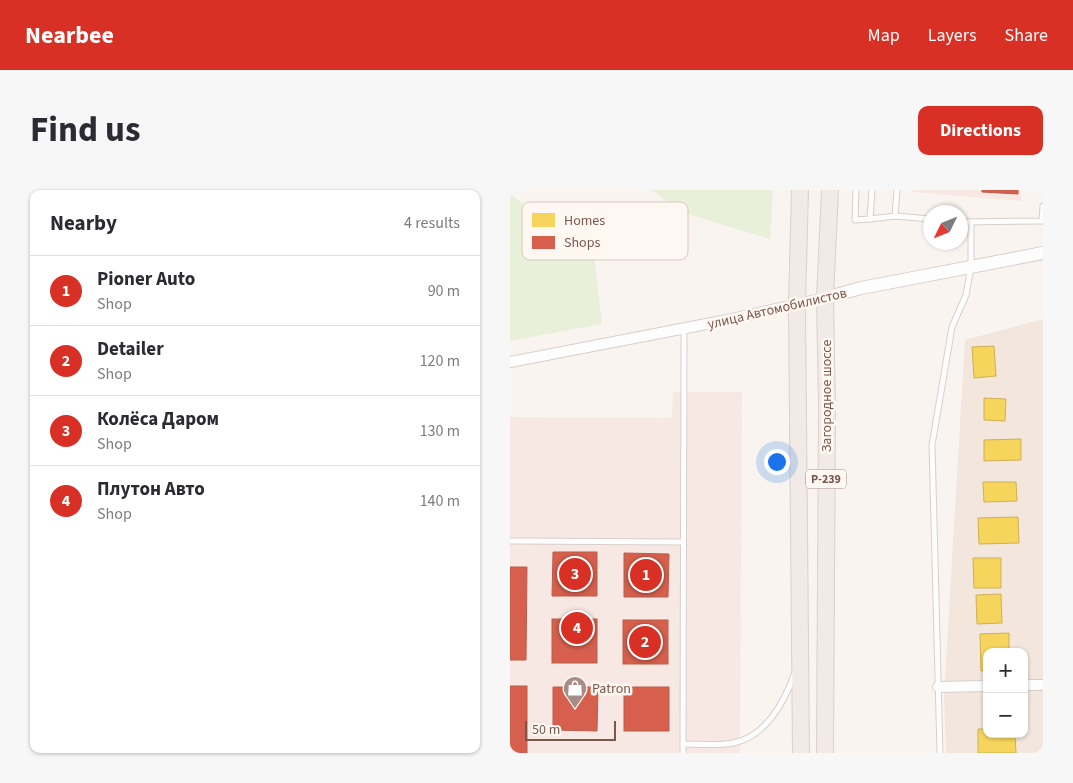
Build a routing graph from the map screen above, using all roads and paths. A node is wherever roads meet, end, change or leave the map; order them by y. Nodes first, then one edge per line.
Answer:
1 (800, 190) edge
2 (830, 190) edge
3 (856, 190) edge
4 (872, 190) edge
5 (897, 190) edge
6 (1043, 206) edge
7 (895, 216) junction
8 (923, 218) edge
9 (870, 219) junction
10 (968, 223) edge
11 (971, 223) junction
12 (1043, 253) edge
13 (971, 266) junction
14 (825, 298) junction
15 (797, 304) junction
16 (684, 328) junction
17 (510, 362) edge
18 (510, 541) edge
19 (683, 542) junction
20 (801, 658) junction
21 (1028, 685) edge
22 (1043, 685) edge
23 (983, 686) edge
24 (938, 687) junction
25 (682, 744) junction
26 (682, 753) edge
27 (801, 753) edge
28 (825, 753) edge
29 (940, 753) edge

1 - 15 highway, Загородное шоссе / Р-239
2 - 14 highway, Загородное шоссе / Р-239
3 - 9 lane
4 - 9 lane
5 - 7 lane
6 - 11 lane
7 - 8 lane
7 - 9 lane
10 - 11 lane
11 - 13 lane
12 - 13 street, улица Автомобилистов
13 - 14 street, улица Автомобилистов
13 - 24 lane
14 - 15 street, улица Автомобилистов
14 - 28 highway, Загородное шоссе / Р-239
15 - 16 street, улица Автомобилистов
15 - 20 highway, Загородное шоссе / Р-239
16 - 17 street, улица Автомобилистов
16 - 19 lane
18 - 19 lane
19 - 25 lane
20 - 25 lane
20 - 27 highway, Загородное шоссе / Р-239
21 - 22 street
23 - 24 street
24 - 29 lane
25 - 26 lane

